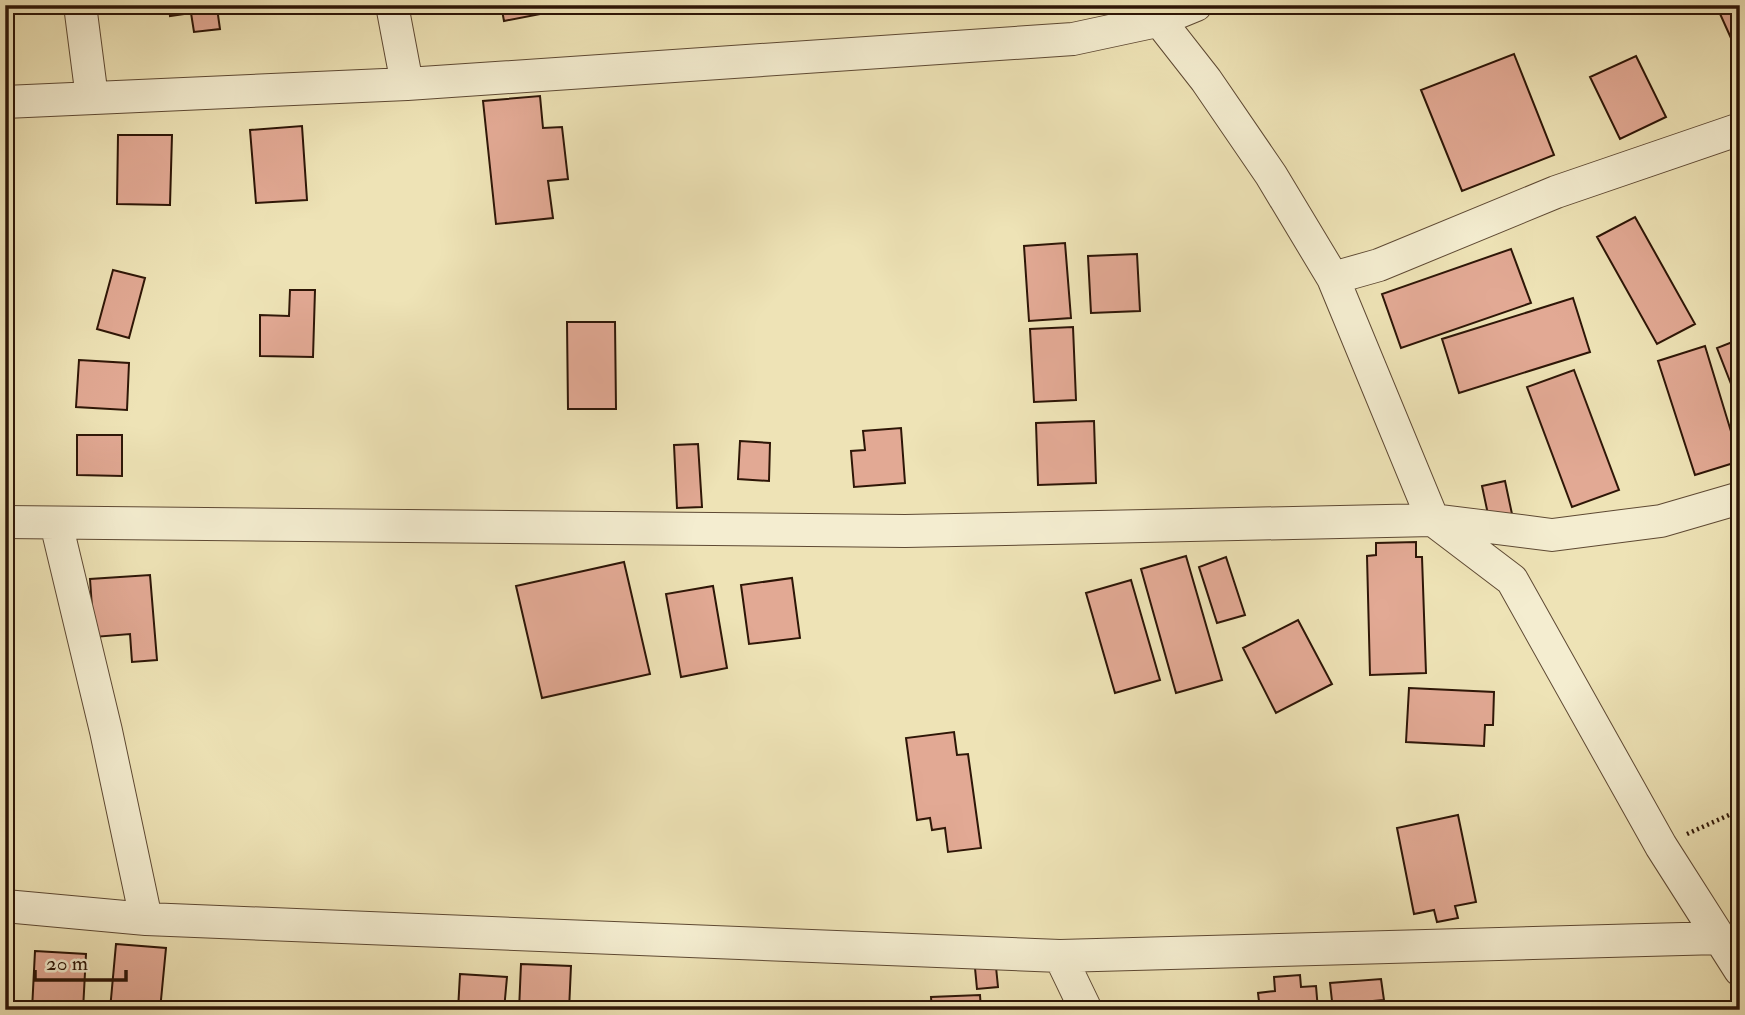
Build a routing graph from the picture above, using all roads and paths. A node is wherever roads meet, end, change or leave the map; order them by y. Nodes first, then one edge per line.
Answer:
1 (80, 5) edge
2 (392, 5) edge
3 (1196, 5) edge
4 (1152, 13) edge
5 (407, 85) junction
6 (92, 98) junction
7 (5, 102) edge
8 (1740, 129) edge
9 (1332, 278) junction
10 (1740, 498) edge
11 (1433, 520) junction
12 (5, 522) edge
13 (56, 523) junction
14 (1740, 810) edge
15 (1661, 846) junction
16 (5, 906) edge
17 (146, 919) junction
18 (1720, 938) junction
19 (1060, 956) junction
20 (1740, 970) edge
21 (1086, 1010) edge

1 - 6 street
2 - 5 street
3 - 4 street
4 - 5 street
4 - 9 street
5 - 6 street
6 - 7 street
8 - 9 street
9 - 11 street
10 - 11 street
11 - 13 street
11 - 15 street
12 - 13 street
13 - 17 street
14 - 15 path
15 - 18 street
16 - 17 street
17 - 19 street
18 - 19 street
18 - 20 street
19 - 21 street

